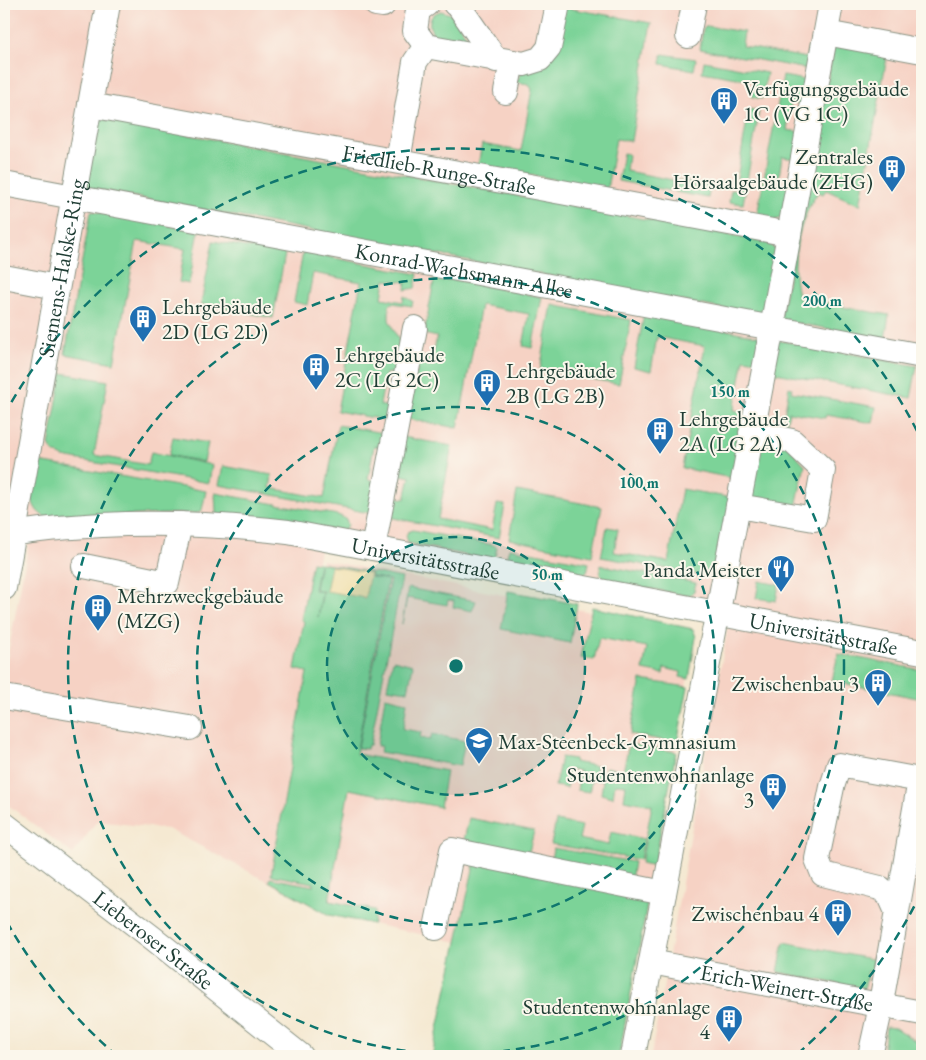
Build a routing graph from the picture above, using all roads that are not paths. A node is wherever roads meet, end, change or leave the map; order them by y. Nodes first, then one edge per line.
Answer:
1 (108, 4) edge
2 (427, 4) edge
3 (455, 4) edge
4 (558, 4) edge
5 (694, 4) edge
6 (831, 4) edge
7 (826, 33) junction
8 (688, 36) dead end
9 (426, 46) junction
10 (922, 52) edge
11 (504, 61) junction
12 (506, 92) dead end
13 (90, 105) junction
14 (398, 161) junction
15 (4, 184) edge
16 (73, 198) junction
17 (789, 234) junction
18 (4, 277) edge
19 (57, 286) junction
20 (415, 328) dead end
21 (772, 328) junction
22 (922, 356) edge
23 (751, 433) junction
24 (738, 506) junction
25 (180, 524) junction
26 (9, 535) edge
27 (373, 548) junction
28 (84, 566) dead end
29 (4, 588) edge
30 (718, 614) junction
31 (922, 652) edge
32 (4, 697) edge
33 (190, 728) dead end
34 (5, 828) edge
35 (664, 892) junction
36 (897, 912) junction
37 (436, 928) dead end
38 (651, 962) junction
39 (880, 1005) junction
40 (922, 1014) edge
41 (301, 1056) edge
42 (634, 1056) edge
43 (870, 1056) edge

1 - 13 street, Siemens-Halske-Ring
2 - 9 street
3 - 11 street
4 - 11 street
5 - 8 street
6 - 7 street
7 - 10 street
7 - 17 street
9 - 11 street
9 - 14 street
11 - 12 street
13 - 14 street, Friedlieb-Runge-Straße
13 - 16 street, Siemens-Halske-Ring
14 - 17 street, Friedlieb-Runge-Straße
15 - 16 street, Konrad-Wachsmann-Allee
16 - 19 street, Siemens-Halske-Ring
16 - 21 street, Konrad-Wachsmann-Allee
17 - 21 street
18 - 19 street
19 - 26 street, Siemens-Halske-Ring
20 - 27 street
21 - 22 street, Konrad-Wachsmann-Allee
21 - 23 street
23 - 24 street
23 - 24 street
24 - 30 street
25 - 26 street, Universitätsstraße
25 - 27 street, Universitätsstraße
25 - 28 street
26 - 29 street, Siemens-Halske-Ring
27 - 30 street, Universitätsstraße
30 - 31 street, Universitätsstraße
30 - 35 street
32 - 33 street
34 - 41 street, Lieberoser Straße
35 - 37 street
35 - 38 street
36 - 36 street
36 - 39 street
38 - 39 street, Erich-Weinert-Straße
38 - 42 street
39 - 40 street, Erich-Weinert-Straße
39 - 43 street

